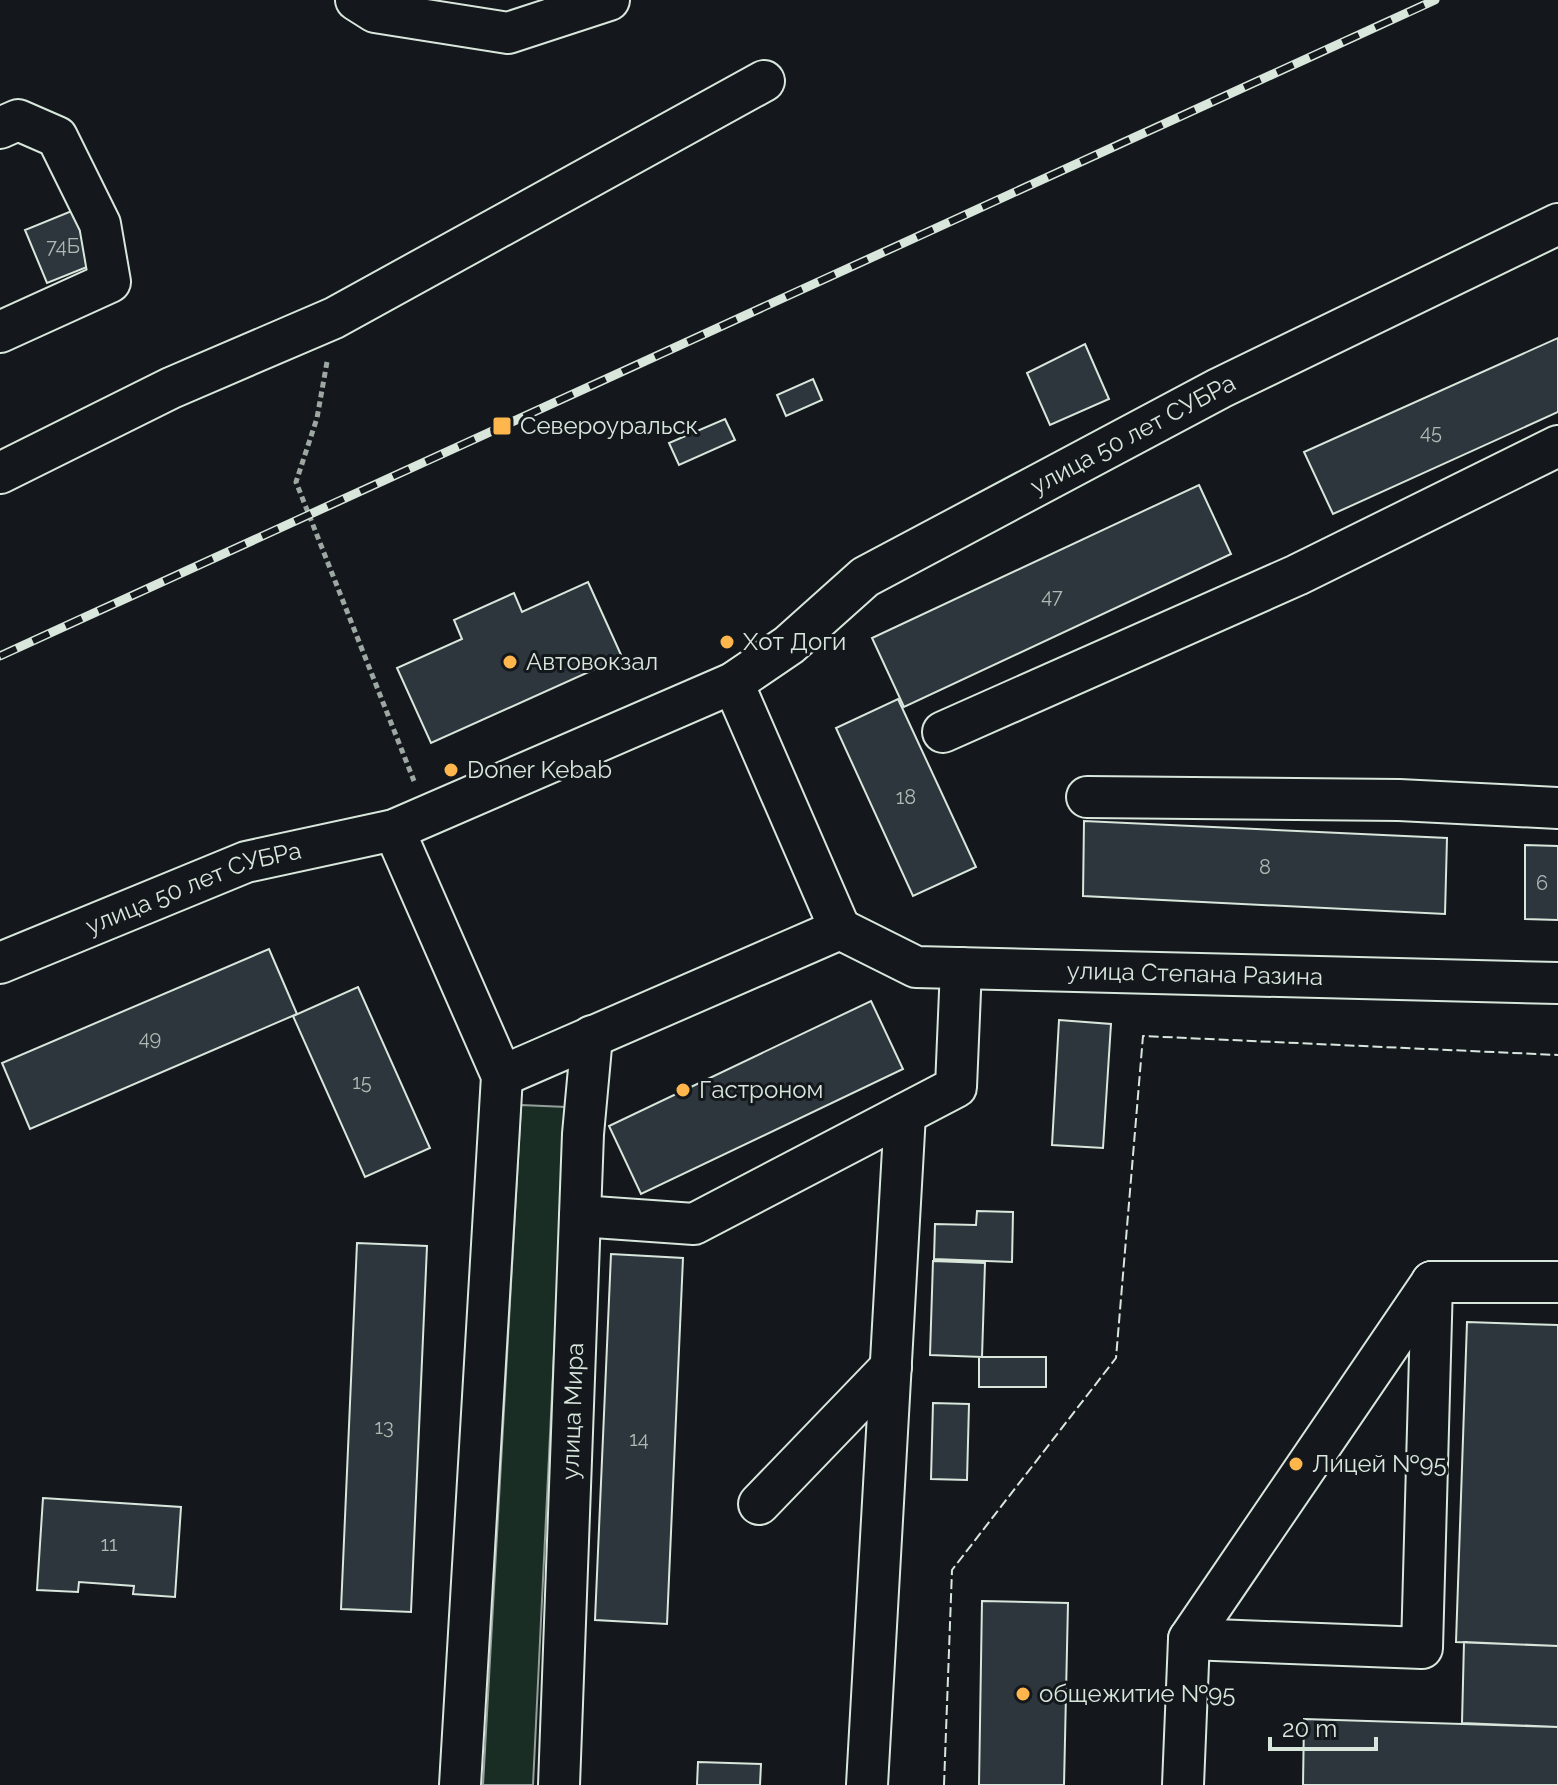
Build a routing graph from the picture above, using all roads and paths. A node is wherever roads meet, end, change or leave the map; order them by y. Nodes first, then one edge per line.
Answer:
1 (356, 0) edge
2 (609, 0) edge
3 (764, 81) dead end
4 (0, 128) edge
5 (1558, 224) edge
6 (334, 318) junction
7 (0, 332) edge
8 (1558, 446) edge
9 (0, 473) edge
10 (733, 683) junction
11 (943, 732) dead end
12 (1087, 797) dead end
13 (1558, 808) edge
14 (411, 823) junction
15 (840, 929) junction
16 (0, 963) edge
17 (961, 968) junction
18 (1558, 983) edge
19 (592, 1036) junction
20 (502, 1076) junction
21 (905, 1114) junction
22 (580, 1216) junction
23 (1432, 1282) junction
24 (1558, 1282) edge
25 (891, 1367) junction
26 (759, 1504) dead end
27 (1189, 1639) junction
28 (460, 1785) edge
29 (559, 1785) edge
30 (867, 1785) edge
31 (1183, 1785) edge

1 - 2 street
3 - 6 street
4 - 7 street
5 - 10 street, улица 50 лет СУБРа
6 - 9 street
6 - 14 path
8 - 11 street
10 - 14 street, улица 50 лет СУБРа
10 - 15 street
12 - 13 street
14 - 16 street, улица 50 лет СУБРа
14 - 20 street
15 - 17 street, улица Степана Разина
15 - 19 street
17 - 18 street, улица Степана Разина
17 - 21 street
19 - 20 street
19 - 22 street, улица Мира
20 - 28 street
21 - 22 street
21 - 25 street
22 - 29 street, улица Мира
23 - 24 street
23 - 27 street
23 - 27 street
25 - 26 street
25 - 30 street
27 - 31 street

